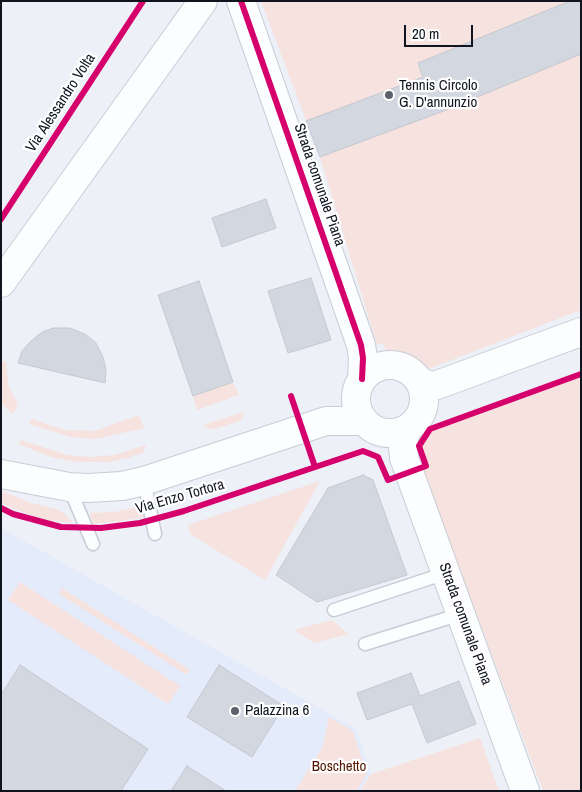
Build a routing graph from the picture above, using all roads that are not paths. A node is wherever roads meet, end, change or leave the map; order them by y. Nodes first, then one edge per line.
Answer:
1 (203, 1) edge
2 (241, 1) edge
3 (1, 283) edge
4 (581, 332) edge
5 (362, 345) junction
6 (385, 365) junction
7 (422, 393) junction
8 (365, 407) junction
9 (406, 429) junction
10 (1, 455) edge
11 (404, 458) junction
12 (1, 474) edge
13 (40, 480) junction
14 (144, 480) junction
15 (69, 487) junction
16 (155, 534) dead end
17 (92, 544) dead end
18 (446, 573) junction
19 (334, 610) dead end
20 (461, 614) junction
21 (366, 644) dead end
22 (525, 791) edge

1 - 3 street
2 - 5 street, Strada comunale Piana
4 - 7 street
5 - 6 street, Strada comunale Piana
5 - 8 street, Strada comunale Piana
6 - 7 street
6 - 8 street
7 - 9 street
8 - 9 street
8 - 11 street, Strada comunale Piana
8 - 14 street, Via Enzo Tortora
9 - 11 street, Strada comunale Piana
10 - 13 street, Via Enzo Tortora
11 - 18 street, Strada comunale Piana
12 - 13 street, Via Enzo Tortora
13 - 15 street, Via Enzo Tortora
14 - 15 street, Via Enzo Tortora
14 - 16 lane
15 - 17 lane
18 - 19 lane
18 - 20 street, Strada comunale Piana
20 - 21 lane
20 - 22 street, Strada comunale Piana

